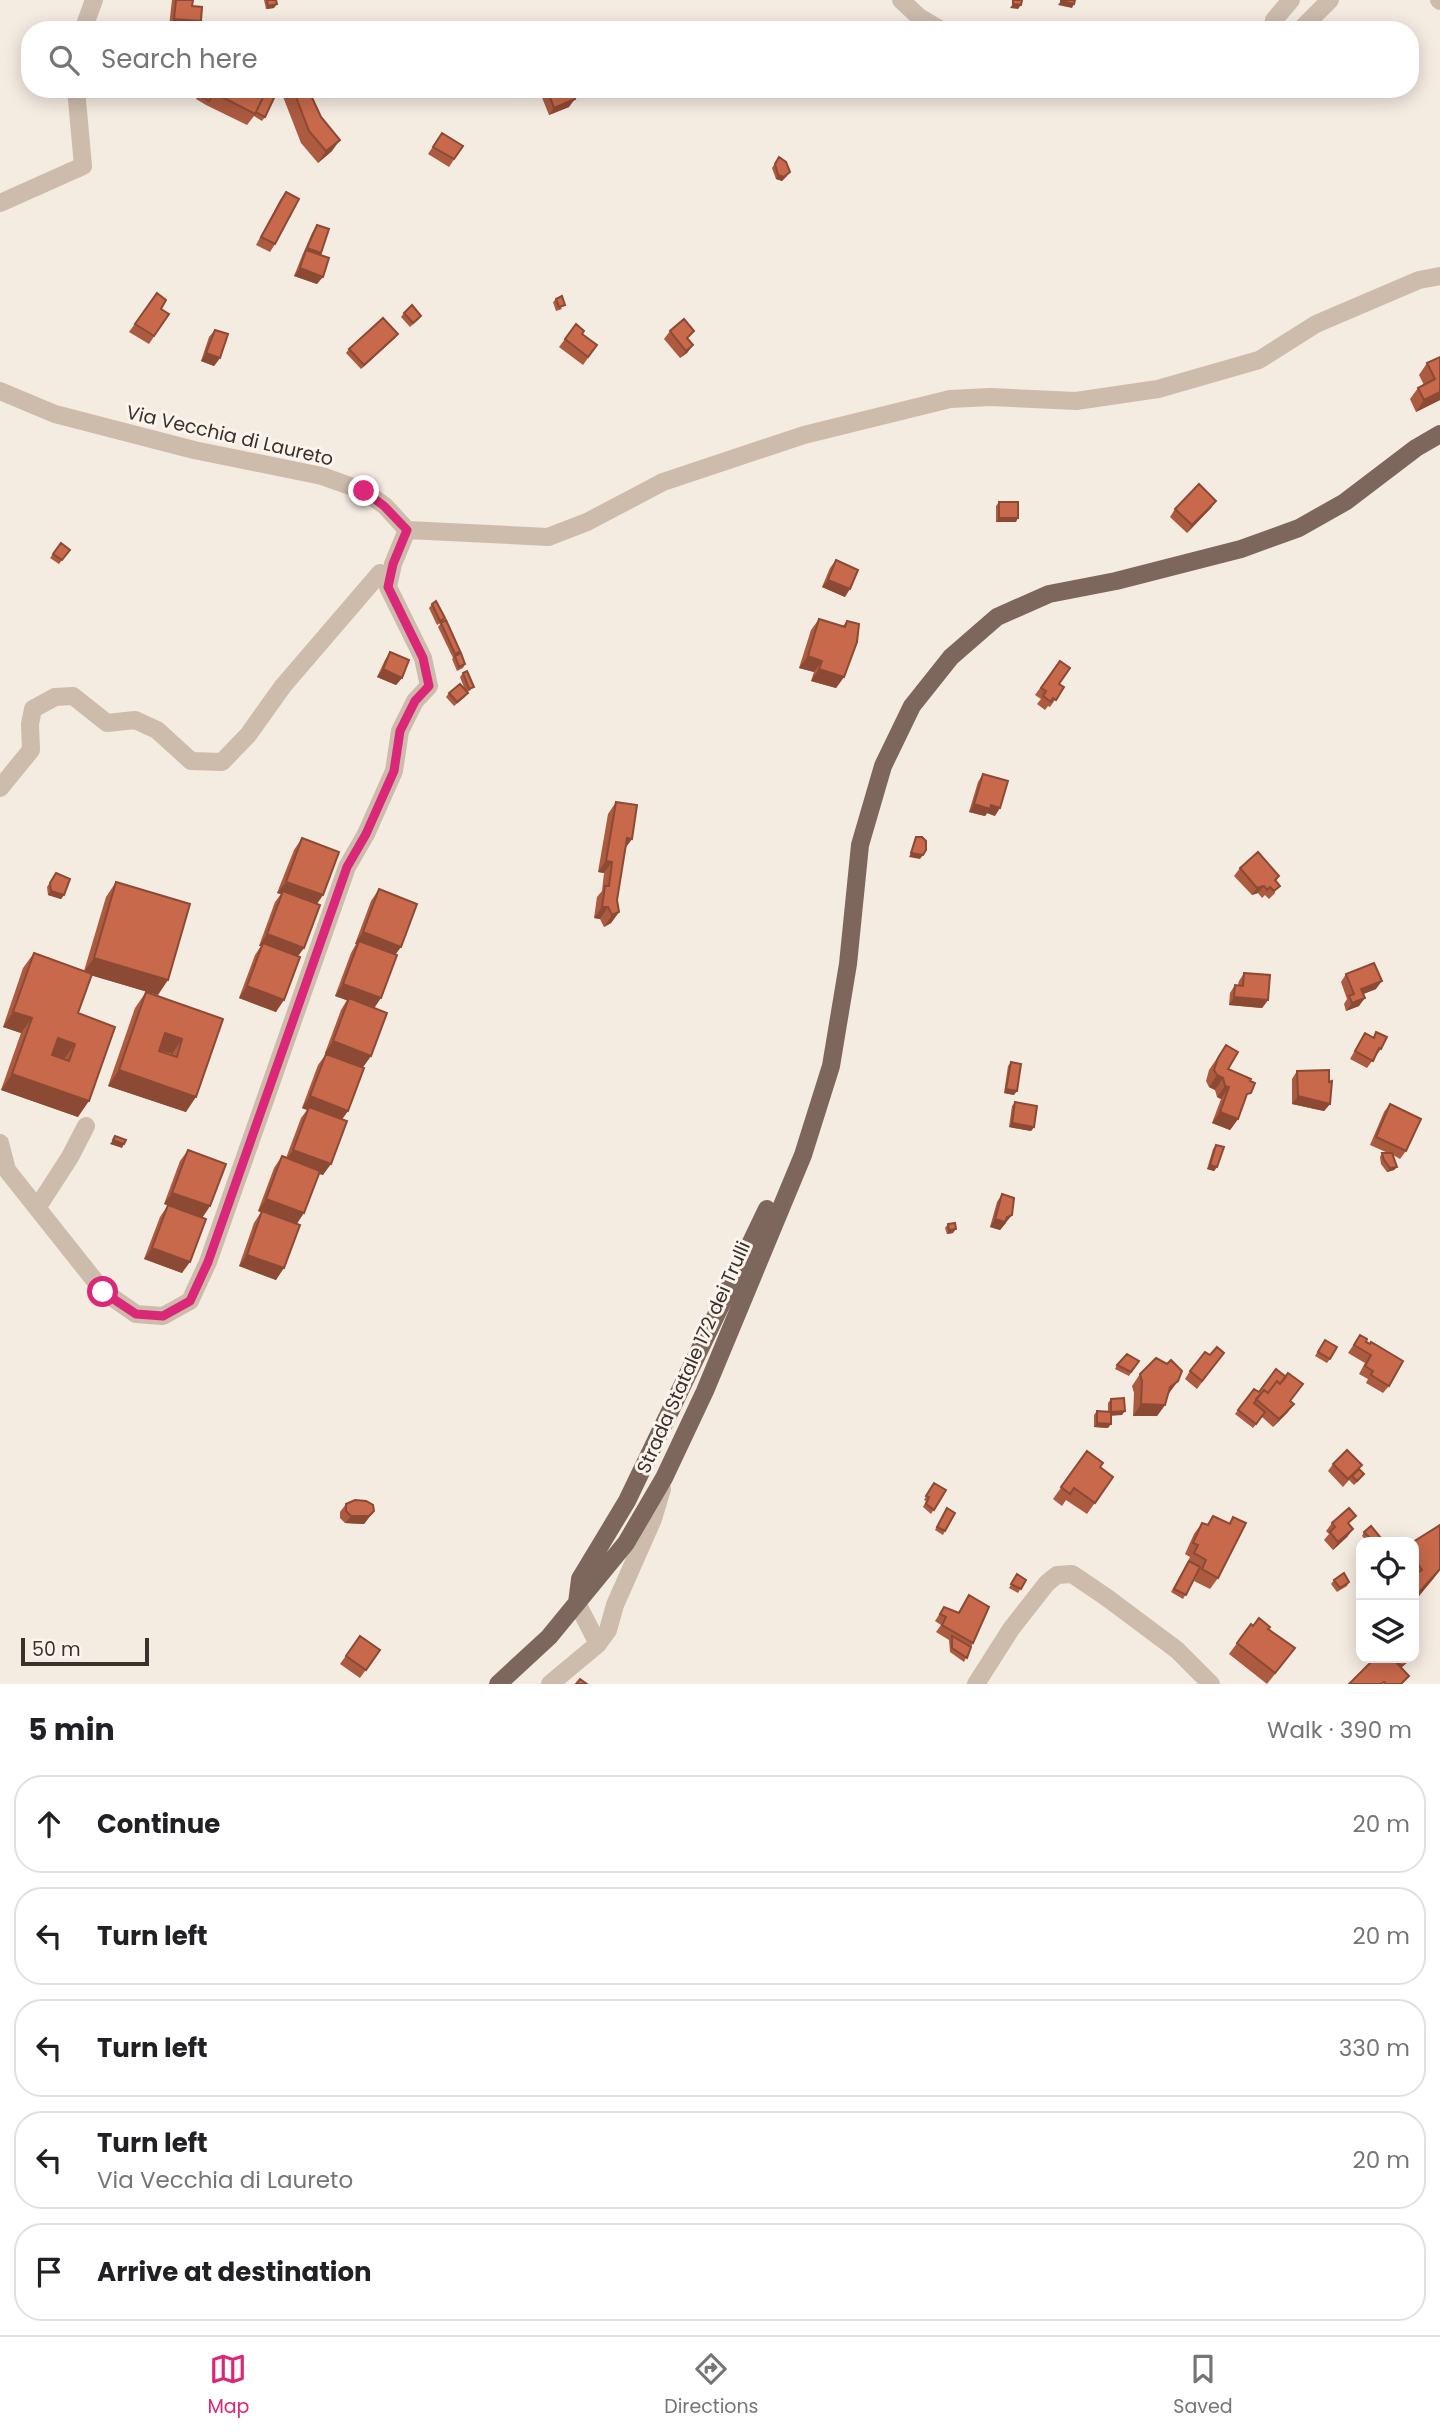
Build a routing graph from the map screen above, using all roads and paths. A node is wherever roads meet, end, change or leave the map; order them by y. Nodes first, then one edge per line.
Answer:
1 (94, 0) edge
2 (901, 0) edge
3 (1291, 0) edge
4 (1330, 0) edge
5 (86, 21) edge
6 (926, 21) edge
7 (1274, 21) edge
8 (1309, 21) edge
9 (77, 98) edge
10 (0, 203) edge
11 (1440, 276) edge
12 (0, 391) edge
13 (1440, 434) edge
14 (407, 530) junction
15 (390, 578) junction
16 (0, 788) edge
17 (815, 1112) junction
18 (86, 1126) dead end
19 (0, 1143) edge
20 (37, 1208) junction
21 (664, 1478) junction
22 (595, 1582) junction
23 (577, 1603) junction
24 (615, 1605) junction
25 (598, 1644) junction
26 (498, 1684) edge
27 (550, 1684) edge
28 (976, 1684) edge
29 (1211, 1684) edge

1 - 5 street
2 - 6 street
3 - 7 street
4 - 8 street
9 - 10 street
11 - 14 street
12 - 14 street, Via Vecchia di Laureto
13 - 17 main road, Strada Statale 172 dei Trulli
14 - 15 street
15 - 16 street
15 - 20 street
17 - 21 main road, Strada Statale 172 dei Trulli
17 - 23 main road, Strada Statale 172 dei Trulli
18 - 20 street
19 - 20 street
21 - 22 main road, Strada Statale 172 dei Trulli
21 - 24 street
22 - 23 main road, Strada Statale 172 dei Trulli
22 - 24 street
23 - 25 street
23 - 26 main road, Strada Statale 172 dei Trulli
24 - 25 street
25 - 27 street
28 - 29 street

